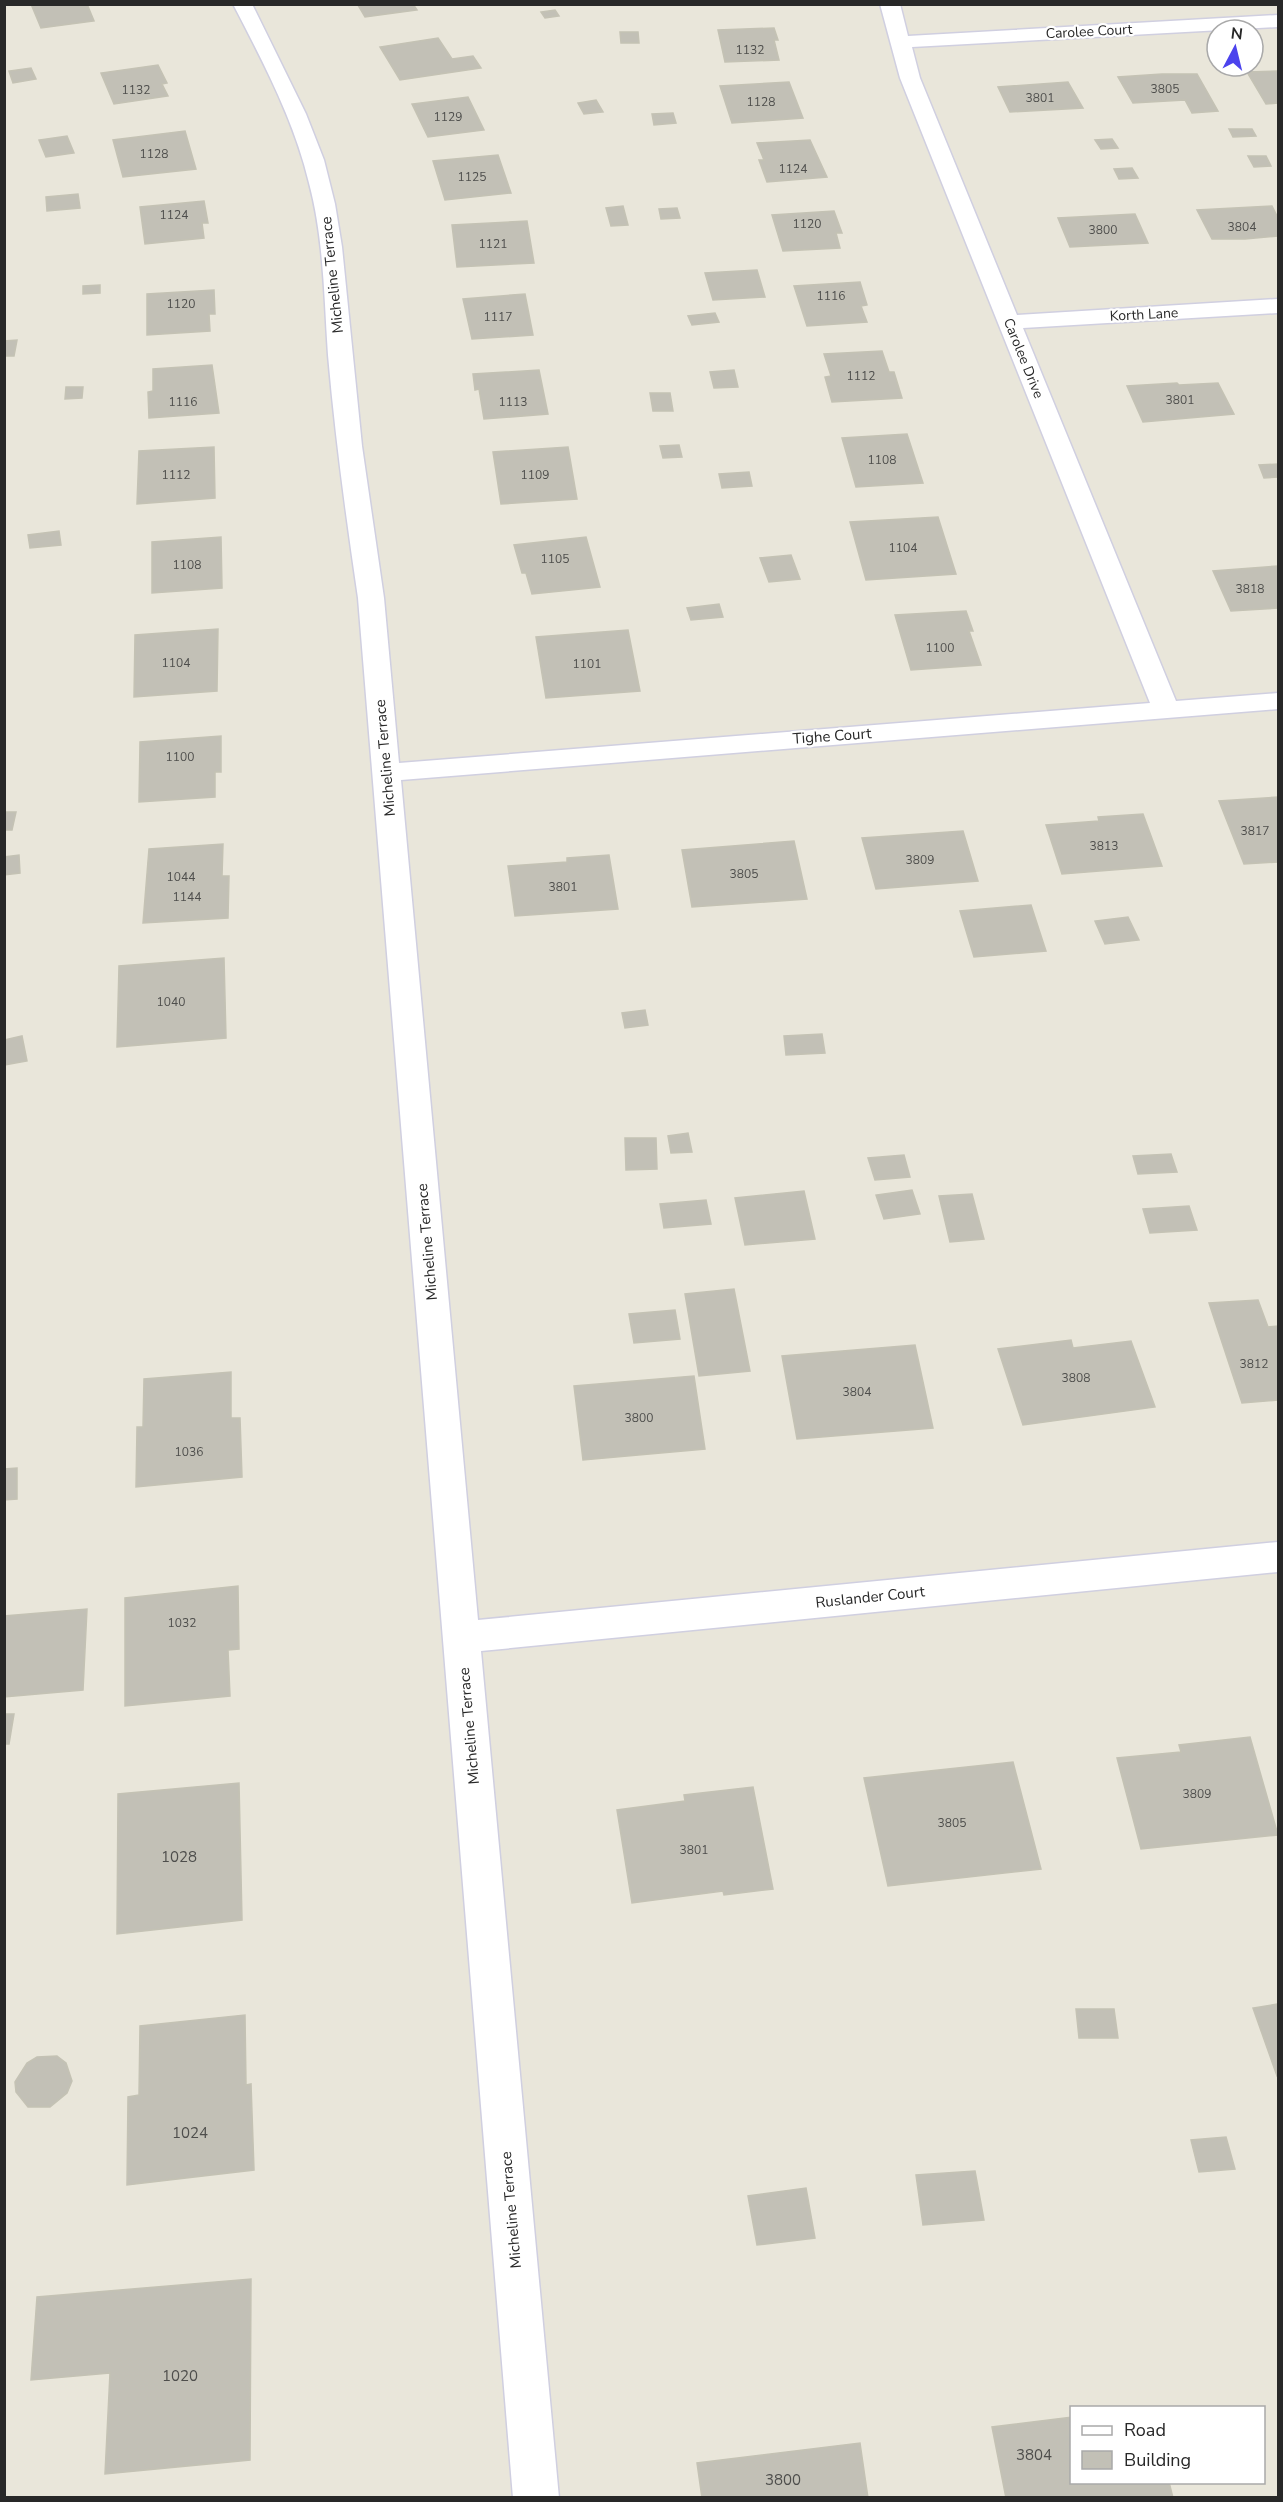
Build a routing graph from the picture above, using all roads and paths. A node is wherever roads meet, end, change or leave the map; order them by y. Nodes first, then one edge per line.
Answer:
1 (242, 4) edge
2 (890, 4) edge
3 (1278, 21) edge
4 (900, 42) junction
5 (1278, 306) edge
6 (1010, 322) junction
7 (1278, 701) edge
8 (1166, 710) junction
9 (387, 773) junction
10 (1278, 1557) edge
11 (461, 1637) junction
12 (536, 2498) edge

1 - 9 street, Micheline Terrace
2 - 4 street, Carolee Drive
3 - 4 street, Carolee Court
4 - 6 street, Carolee Drive
5 - 6 street, Korth Lane
6 - 8 street, Carolee Drive
7 - 8 street, Tighe Court
8 - 9 street, Tighe Court
9 - 11 street, Micheline Terrace
10 - 11 street, Ruslander Court
11 - 12 street, Micheline Terrace

